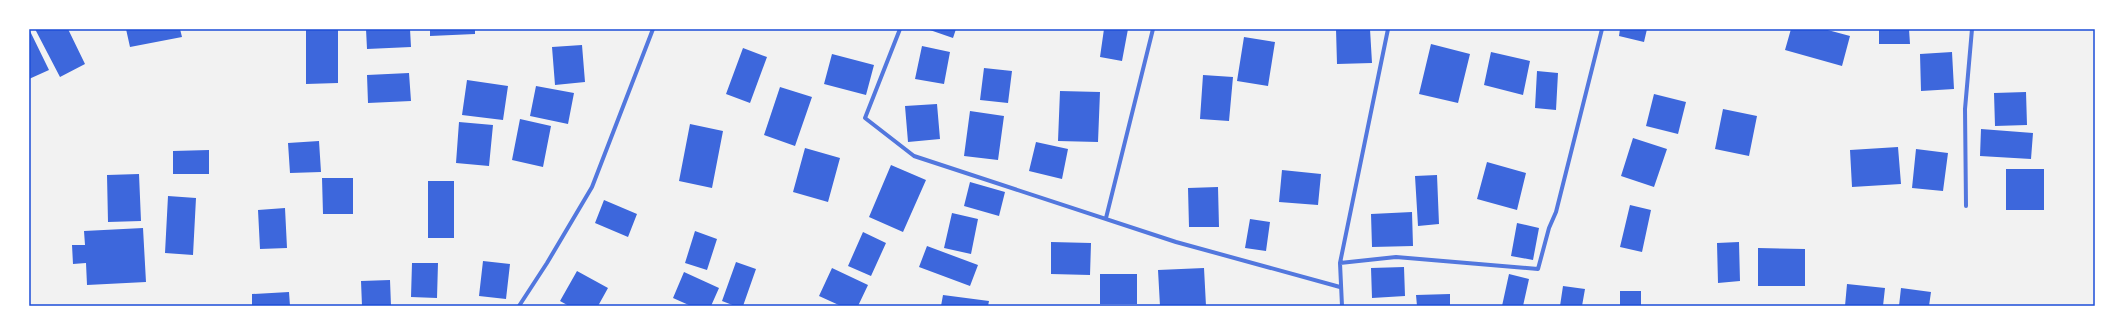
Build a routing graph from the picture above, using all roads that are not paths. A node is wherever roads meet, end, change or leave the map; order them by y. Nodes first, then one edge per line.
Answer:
1 (653, 29) edge
2 (900, 29) edge
3 (1153, 29) edge
4 (1388, 29) edge
5 (1602, 29) edge
6 (1972, 29) edge
7 (1966, 206) dead end
8 (1106, 218) junction
9 (1340, 263) junction
10 (1340, 287) junction
11 (519, 306) edge
12 (1342, 306) edge

1 - 11 street
2 - 8 street
3 - 8 street
4 - 9 street
5 - 9 street
6 - 7 street
8 - 10 street
9 - 10 street
10 - 12 street

